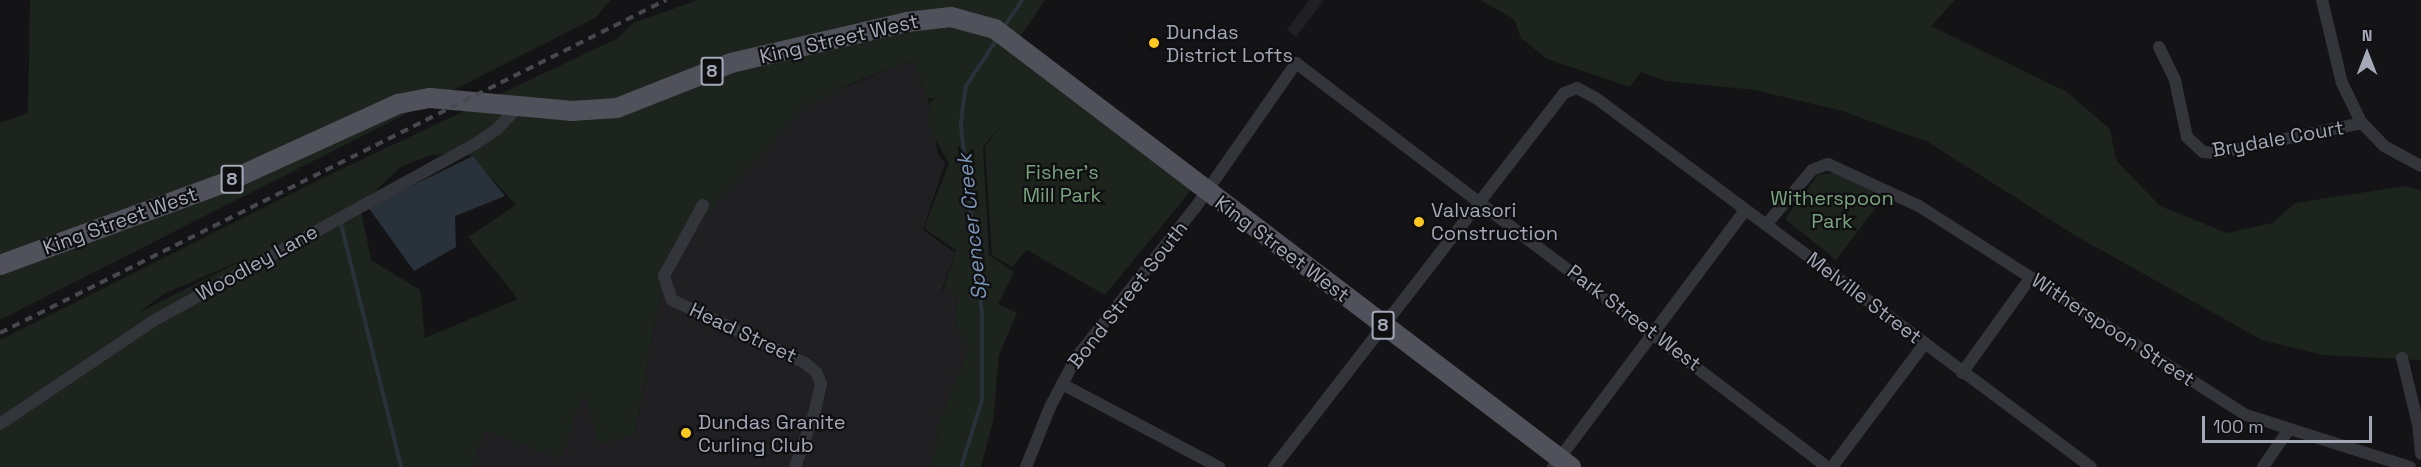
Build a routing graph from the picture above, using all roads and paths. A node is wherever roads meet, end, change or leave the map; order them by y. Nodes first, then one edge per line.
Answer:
1 (2322, 0) edge
2 (2159, 47) dead end
3 (1296, 63) joint
4 (517, 108) junction
5 (2362, 123) junction
6 (2421, 166) edge
7 (1206, 192) junction
8 (1478, 201) junction
9 (703, 206) dead end
10 (1744, 210) junction
11 (1766, 225) junction
12 (0, 265) edge
13 (2031, 277) junction
14 (1382, 324) junction
15 (1655, 332) junction
16 (1925, 344) junction
17 (2402, 358) dead end
18 (1962, 373) junction
19 (1062, 384) junction
20 (0, 424) edge
21 (2420, 424) edge
22 (2289, 429) junction
23 (2421, 454) edge
24 (1561, 464) edge
25 (795, 467) edge
26 (1026, 467) edge
27 (1219, 467) edge
28 (1274, 467) edge
29 (1827, 467) edge
30 (1832, 467) edge
31 (2091, 467) edge
32 (2264, 467) edge
33 (2410, 467) edge

1 - 5 street
2 - 5 street, Brydale Court
3 - 7 street, Bond Street South
3 - 8 street, Park Street West
4 - 7 main road, King Street West / 8
4 - 12 main road, King Street West / 8
4 - 20 street, Woodley Lane
5 - 6 street
7 - 14 main road, King Street West / 8
7 - 19 street, Bond Street South
8 - 10 street, Melville Street
8 - 14 street
8 - 15 street, Park Street West
9 - 25 street, Head Street
10 - 11 street, Melville Street
10 - 15 street
11 - 13 street, Witherspoon Street
11 - 16 street, Melville Street
13 - 18 street
13 - 22 street, Witherspoon Street
14 - 24 main road, King Street West / 8
14 - 28 street
15 - 24 street
15 - 29 street, Park Street West
16 - 18 street, Melville Street
16 - 30 street
17 - 21 street
18 - 31 street, Melville Street
19 - 26 street, Bond Street South
19 - 27 street
21 - 23 street
22 - 32 street
22 - 33 street, Witherspoon Street

